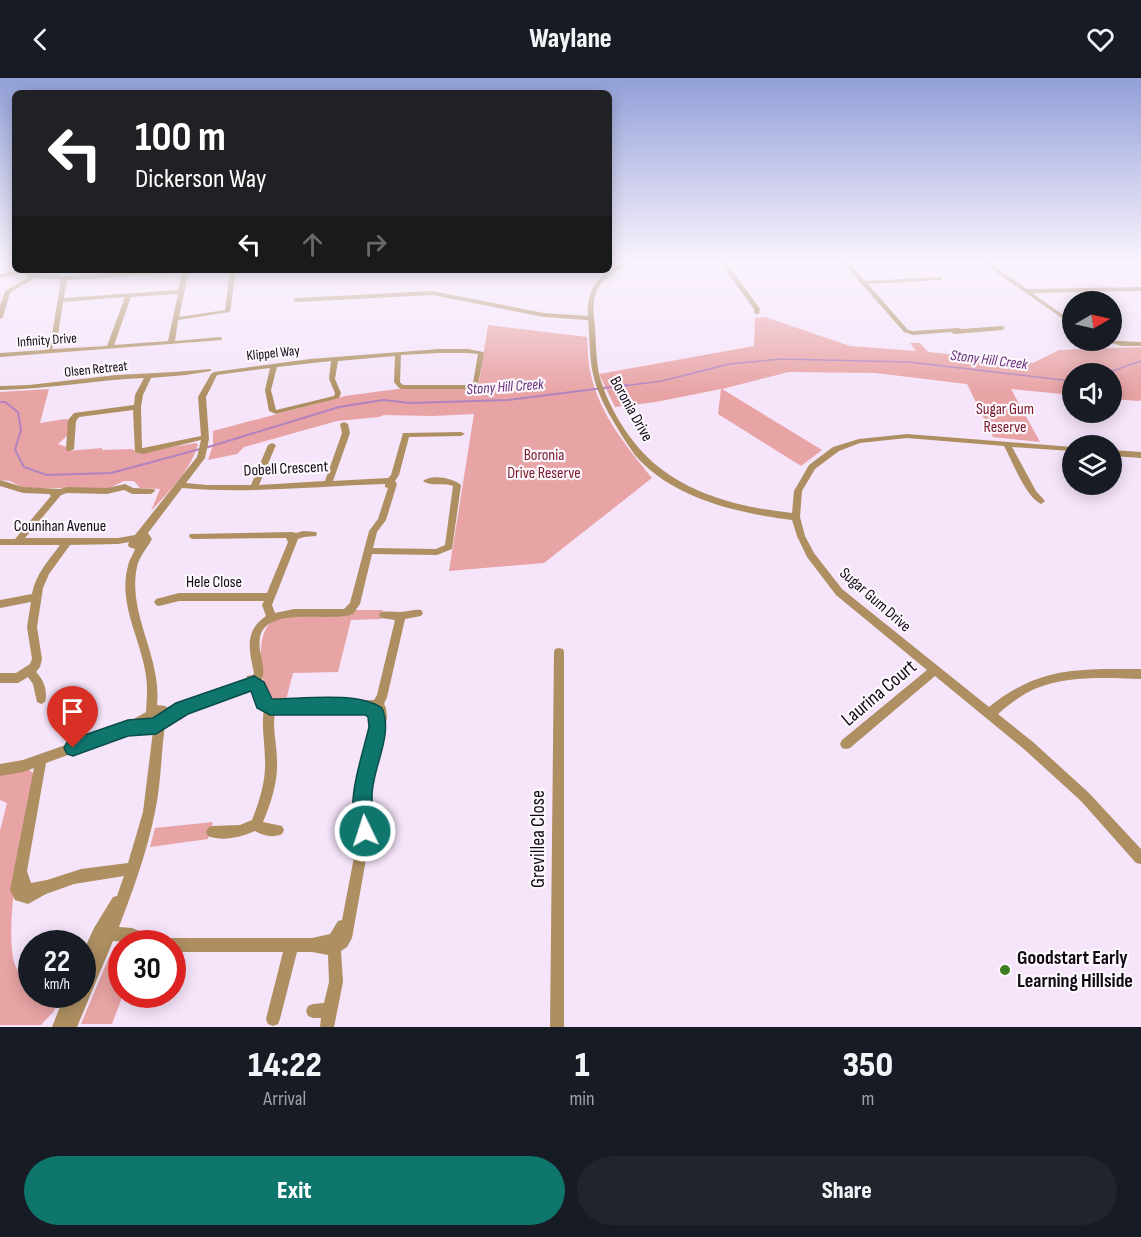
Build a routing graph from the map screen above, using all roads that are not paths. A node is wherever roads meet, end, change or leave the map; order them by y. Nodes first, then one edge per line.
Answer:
1 (58, 305) edge
2 (124, 305) edge
3 (178, 305) edge
4 (229, 305) edge
5 (495, 305) edge
6 (592, 305) edge
7 (753, 305) edge
8 (883, 305) edge
9 (1047, 305) edge
10 (757, 313) dead end
11 (1062, 316) edge
12 (591, 318) junction
13 (175, 320) junction
14 (1002, 328) dead end
15 (220, 339) dead end
16 (170, 340) junction
17 (1141, 344) edge
18 (109, 345) junction
19 (1122, 345) edge
20 (44, 352) junction
21 (2, 355) edge
22 (400, 357) junction
23 (334, 363) junction
24 (273, 367) junction
25 (212, 374) junction
26 (148, 379) junction
27 (0, 388) edge
28 (138, 406) junction
29 (344, 424) dead end
30 (461, 434) dead end
31 (205, 438) junction
32 (60, 442) dead end
33 (1007, 444) junction
34 (272, 445) dead end
35 (1062, 448) edge
36 (1122, 454) edge
37 (1141, 455) edge
38 (427, 481) dead end
39 (0, 483) edge
40 (328, 483) junction
41 (182, 484) junction
42 (390, 487) junction
43 (254, 488) junction
44 (151, 491) dead end
45 (54, 495) junction
46 (1041, 501) dead end
47 (796, 516) junction
48 (313, 534) dead end
49 (193, 536) dead end
50 (0, 541) edge
51 (19, 541) junction
52 (66, 541) junction
53 (291, 541) junction
54 (138, 543) junction
55 (368, 551) junction
56 (37, 597) junction
57 (270, 597) junction
58 (159, 602) dead end
59 (0, 604) edge
60 (418, 614) dead end
61 (384, 615) dead end
62 (400, 616) junction
63 (271, 617) junction
64 (559, 652) dead end
65 (934, 670) junction
66 (28, 672) junction
67 (1141, 674) edge
68 (4, 678) edge
69 (252, 681) junction
70 (41, 699) dead end
71 (270, 707) junction
72 (376, 708) junction
73 (989, 714) junction
74 (155, 716) junction
75 (846, 744) dead end
76 (41, 759) junction
77 (0, 770) edge
78 (256, 825) junction
79 (278, 830) dead end
80 (212, 832) dead end
81 (1141, 858) edge
82 (133, 869) junction
83 (104, 933) junction
84 (108, 933) edge
85 (334, 944) junction
86 (186, 945) edge
87 (292, 945) junction
88 (96, 947) edge
89 (67, 1008) edge
90 (331, 1010) junction
91 (313, 1011) dead end
92 (273, 1019) dead end
93 (58, 1027) edge
94 (70, 1027) edge
95 (327, 1027) edge
96 (557, 1027) edge

1 - 20 street
2 - 18 street
3 - 13 street
4 - 13 street
5 - 12 street
6 - 12 street, Boronia Drive
7 - 10 street
8 - 14 street
9 - 11 street
12 - 47 street, Boronia Drive
13 - 16 street
15 - 16 street, Infinity Drive
16 - 18 street, Infinity Drive
17 - 19 street
18 - 20 street, Infinity Drive
20 - 21 street, Infinity Drive
22 - 22 street, Klippel Way
22 - 23 street, Klippel Way
23 - 24 street, Klippel Way
23 - 24 street
24 - 25 street, Klippel Way
25 - 26 street, Olsen Retreat
25 - 31 street
26 - 27 street, Olsen Retreat
26 - 28 street
28 - 31 street
28 - 32 street
29 - 40 street
30 - 42 street
31 - 41 street
33 - 35 street, Sugar Gum Drive
33 - 46 street
33 - 47 street, Sugar Gum Drive
34 - 43 street
36 - 37 street
38 - 55 street
39 - 45 street
40 - 42 street, Dobell Crescent
40 - 43 street, Dobell Crescent
41 - 43 street, Dobell Crescent
41 - 54 street
42 - 55 street
44 - 45 street
45 - 51 street
47 - 65 street, Sugar Gum Drive
48 - 53 street
49 - 53 street
50 - 51 street, Counihan Avenue
51 - 52 street, Counihan Avenue
52 - 54 street, Counihan Avenue
52 - 56 street
53 - 57 street
54 - 74 street
55 - 63 street
56 - 59 street
56 - 66 street
57 - 58 street, Hele Close
57 - 63 street
60 - 62 street
61 - 62 street
62 - 72 street
63 - 69 street
64 - 96 street, Grevillea Close
65 - 73 street, Sugar Gum Drive
65 - 75 street, Laurina Court
66 - 68 street
66 - 70 street
67 - 73 street
69 - 71 street
69 - 74 street
71 - 72 street
71 - 78 street
72 - 85 street
73 - 81 street, Sugar Gum Drive
74 - 76 street
74 - 82 street
76 - 77 street
76 - 82 street
78 - 79 street
78 - 80 street
82 - 83 street
83 - 84 street
83 - 88 street
83 - 94 street
85 - 87 street
85 - 90 street
86 - 87 street
87 - 92 street
89 - 93 street
90 - 91 street
90 - 95 street

